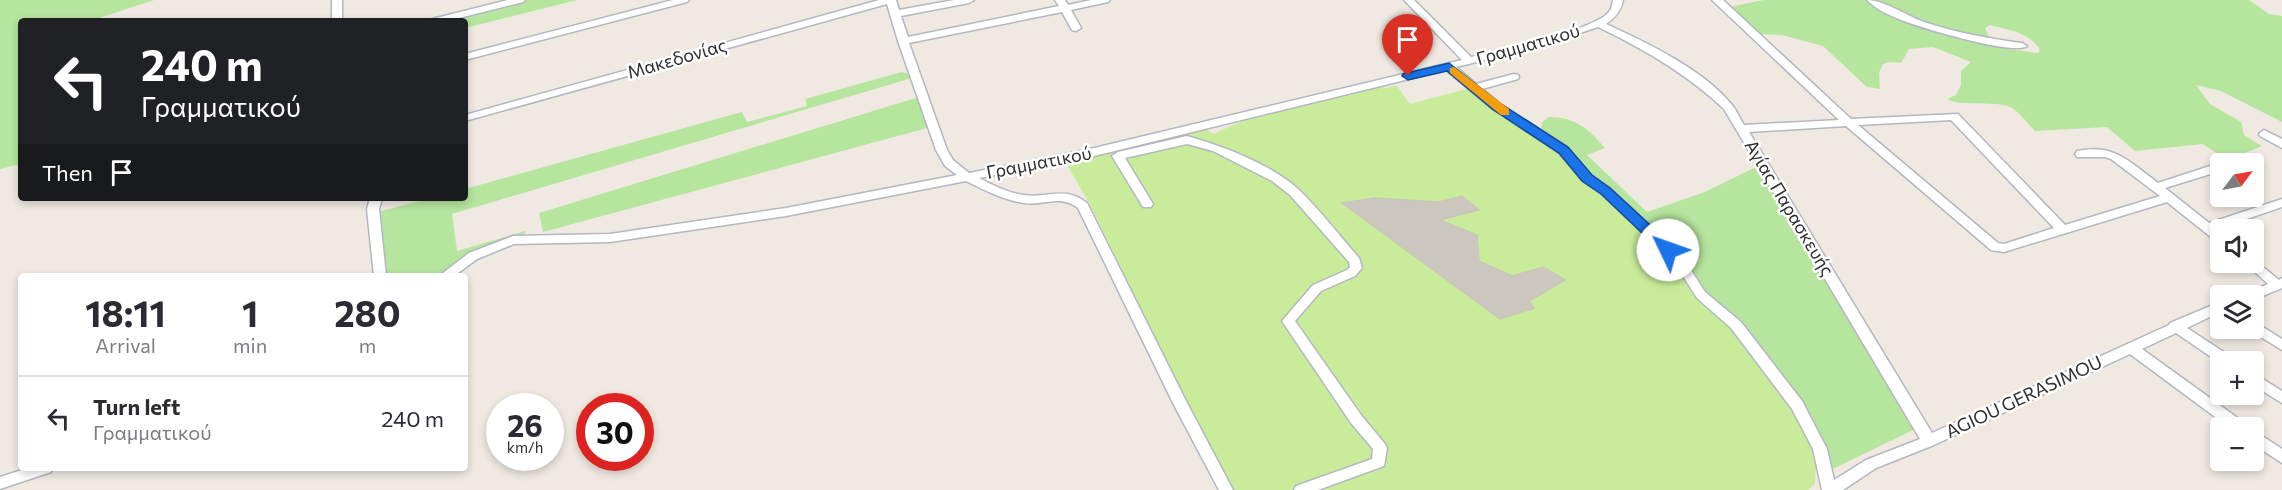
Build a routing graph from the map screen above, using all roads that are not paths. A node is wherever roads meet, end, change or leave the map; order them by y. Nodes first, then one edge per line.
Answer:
1 (337, 0) edge
2 (520, 0) edge
3 (684, 0) edge
4 (890, 0) edge
5 (969, 0) edge
6 (1106, 0) edge
7 (1408, 0) edge
8 (1618, 0) edge
9 (1717, 0) edge
10 (1872, 0) edge
11 (1062, 4) edge
12 (895, 14) junction
13 (337, 18) edge
14 (447, 18) edge
15 (1599, 24) junction
16 (1076, 28) dead end
17 (903, 41) junction
18 (2022, 46) dead end
19 (468, 56) edge
20 (1470, 62) junction
21 (1449, 67) junction
22 (1514, 77) dead end
23 (1474, 88) junction
24 (468, 117) edge
25 (1849, 123) junction
26 (1741, 129) junction
27 (2264, 134) dead end
28 (2282, 144) edge
29 (2081, 154) dead end
30 (2210, 170) edge
31 (969, 177) junction
32 (2156, 187) junction
33 (2169, 197) junction
34 (375, 201) edge
35 (2282, 203) edge
36 (1147, 204) dead end
37 (2207, 228) junction
38 (2062, 229) junction
39 (2210, 230) edge
40 (380, 273) edge
41 (449, 273) edge
42 (2264, 273) edge
43 (2279, 284) edge
44 (2264, 290) edge
45 (2210, 311) edge
46 (2175, 326) junction
47 (2264, 333) edge
48 (2282, 345) edge
49 (2131, 348) junction
50 (2212, 351) edge
51 (2264, 386) edge
52 (2282, 398) edge
53 (2226, 417) edge
54 (1929, 441) junction
55 (2264, 444) edge
56 (2282, 457) edge
57 (37, 471) edge
58 (0, 483) edge
59 (1226, 490) edge
60 (1301, 490) edge
61 (1830, 490) edge

1 - 13 street
2 - 14 street
3 - 19 street
4 - 12 street
4 - 24 street, Μακεδονίας
5 - 12 street
6 - 11 street
7 - 20 street
8 - 15 street, Γραμματικού
9 - 25 street
10 - 18 street
11 - 16 street
11 - 17 street
12 - 17 street
15 - 20 street, Γραμματικού
15 - 26 street, Αγίας Παρασκευής
17 - 31 street
20 - 21 street, Γραμματικού
21 - 23 street
21 - 31 street, Γραμματικού
22 - 23 street
23 - 61 street
25 - 26 street
25 - 38 street
25 - 38 street
26 - 54 street, Αγίας Παρασκευής
27 - 28 street
29 - 32 street
30 - 32 street
31 - 41 street, Γραμματικού
31 - 59 street
32 - 33 street
33 - 37 street
33 - 38 street
34 - 40 street
35 - 37 street
36 - 60 street
37 - 39 street
42 - 43 street
43 - 44 street
45 - 46 street, AGIOU GERASIMOU
46 - 49 street, AGIOU GERASIMOU
46 - 50 street
47 - 48 street
49 - 53 street
49 - 54 street, AGIOU GERASIMOU
51 - 52 street
54 - 61 street, AGIOU GERASIMOU
55 - 56 street
57 - 58 street

